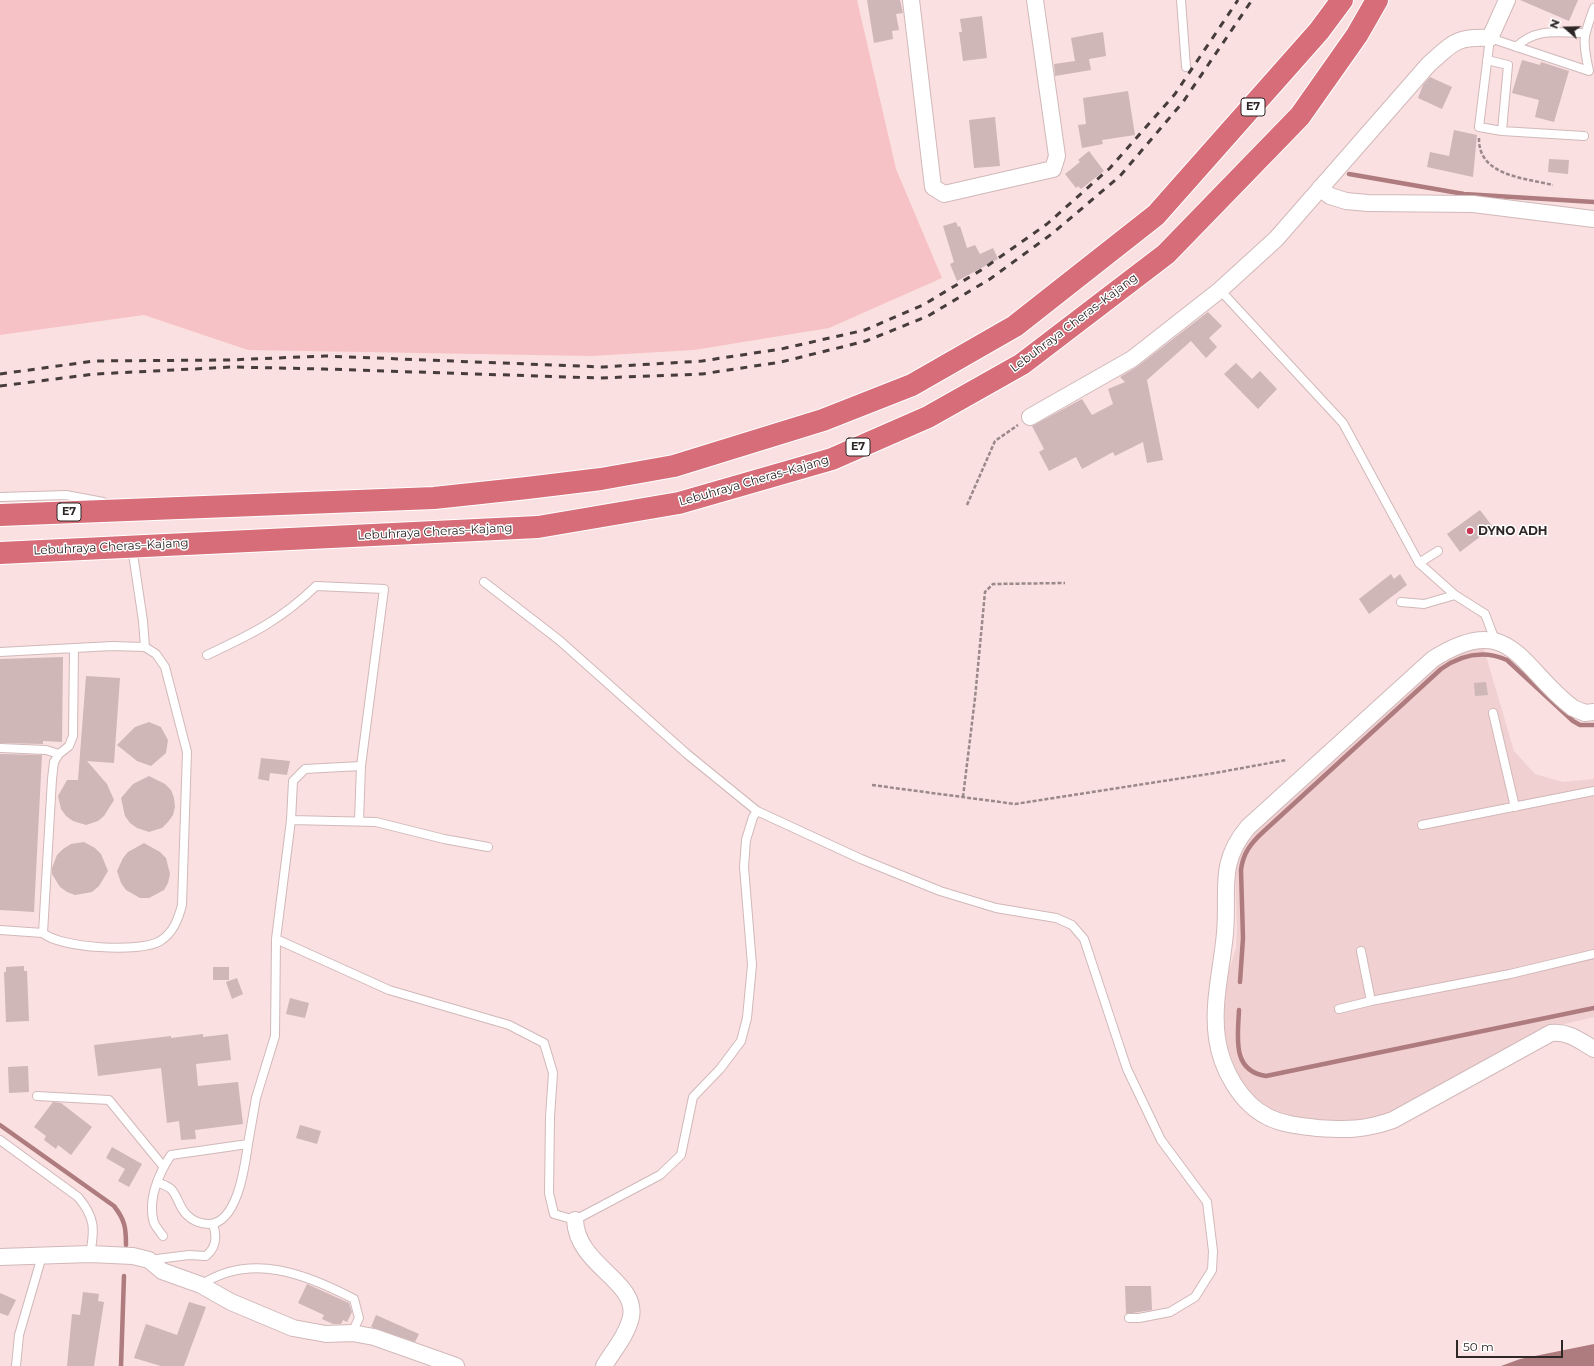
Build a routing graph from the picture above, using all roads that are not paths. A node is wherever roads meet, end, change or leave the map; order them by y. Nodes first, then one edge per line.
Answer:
1 (911, 0) edge
2 (1035, 0) edge
3 (1181, 0) edge
4 (1333, 0) edge
5 (1342, 0) edge
6 (1377, 0) edge
7 (1382, 0) edge
8 (1507, 0) edge
9 (1594, 8) edge
10 (1319, 31) junction
11 (1585, 33) junction
12 (1357, 35) junction
13 (1490, 38) junction
14 (1516, 47) junction
15 (1487, 60) junction
16 (1186, 66) dead end
17 (1502, 131) junction
18 (1584, 136) dead end
19 (1320, 188) junction
20 (1594, 219) edge
21 (1220, 290) junction
22 (1030, 417) road end
23 (0, 497) edge
24 (137, 509) junction
25 (0, 515) edge
26 (132, 546) junction
27 (1438, 551) dead end
28 (0, 552) edge
29 (1418, 563) junction
30 (484, 582) dead end
31 (1455, 595) junction
32 (1401, 602) dead end
33 (1495, 640) junction
34 (145, 647) junction
35 (74, 648) junction
36 (0, 652) edge
37 (207, 655) dead end
38 (1594, 712) edge
39 (1493, 714) dead end
40 (0, 748) edge
41 (60, 754) junction
42 (361, 766) junction
43 (1594, 791) edge
44 (1515, 807) junction
45 (757, 811) junction
46 (290, 820) junction
47 (359, 821) junction
48 (1422, 825) dead end
49 (488, 847) dead end
50 (0, 930) edge
51 (43, 933) junction
52 (276, 939) junction
53 (1361, 951) dead end
54 (1594, 954) edge
55 (1371, 1001) junction
56 (1339, 1009) dead end
57 (1594, 1049) edge
58 (37, 1096) dead end
59 (0, 1140) edge
60 (248, 1144) junction
61 (163, 1166) junction
62 (157, 1182) junction
63 (575, 1220) junction
64 (213, 1224) junction
65 (162, 1236) dead end
66 (90, 1254) junction
67 (42, 1256) junction
68 (0, 1257) edge
69 (150, 1260) junction
70 (201, 1285) junction
71 (1129, 1318) dead end
72 (352, 1333) junction
73 (16, 1366) edge
74 (456, 1366) edge
75 (604, 1366) edge

1 - 2 street
3 - 16 lane
4 - 10 highway
5 - 10 highway, E7
6 - 12 highway, Lebuhraya Cheras–Kajang / E7
7 - 12 highway
8 - 13 street
9 - 11 lane
10 - 24 highway, E7
11 - 14 lane
11 - 14 lane
12 - 26 highway, Lebuhraya Cheras–Kajang / E7
13 - 14 lane
13 - 15 lane
13 - 19 street
15 - 17 lane
15 - 17 lane
17 - 18 lane
19 - 20 street
19 - 21 street
21 - 22 street
21 - 29 lane
23 - 24 lane
24 - 25 highway, E7
26 - 28 highway, Lebuhraya Cheras–Kajang / E7
26 - 34 lane
27 - 29 lane
29 - 31 lane
30 - 45 lane
31 - 32 lane
31 - 33 lane
33 - 38 street
33 - 57 street
34 - 35 lane
34 - 51 lane
35 - 36 lane
35 - 41 lane
37 - 42 lane
39 - 44 lane
40 - 41 lane
41 - 51 lane
42 - 46 lane
42 - 47 lane
43 - 44 lane
44 - 48 lane
45 - 63 lane
45 - 71 lane
46 - 47 lane
46 - 52 lane
47 - 49 lane
50 - 51 lane
52 - 60 lane
52 - 63 lane
53 - 55 lane
54 - 55 lane
55 - 56 lane
58 - 61 lane
59 - 66 lane
60 - 61 lane
60 - 64 lane
61 - 62 lane
62 - 64 lane
62 - 65 lane
63 - 75 street
64 - 69 lane
66 - 67 street
66 - 69 street
67 - 68 street
67 - 73 lane
69 - 70 street
70 - 72 street
70 - 72 lane
72 - 74 street

